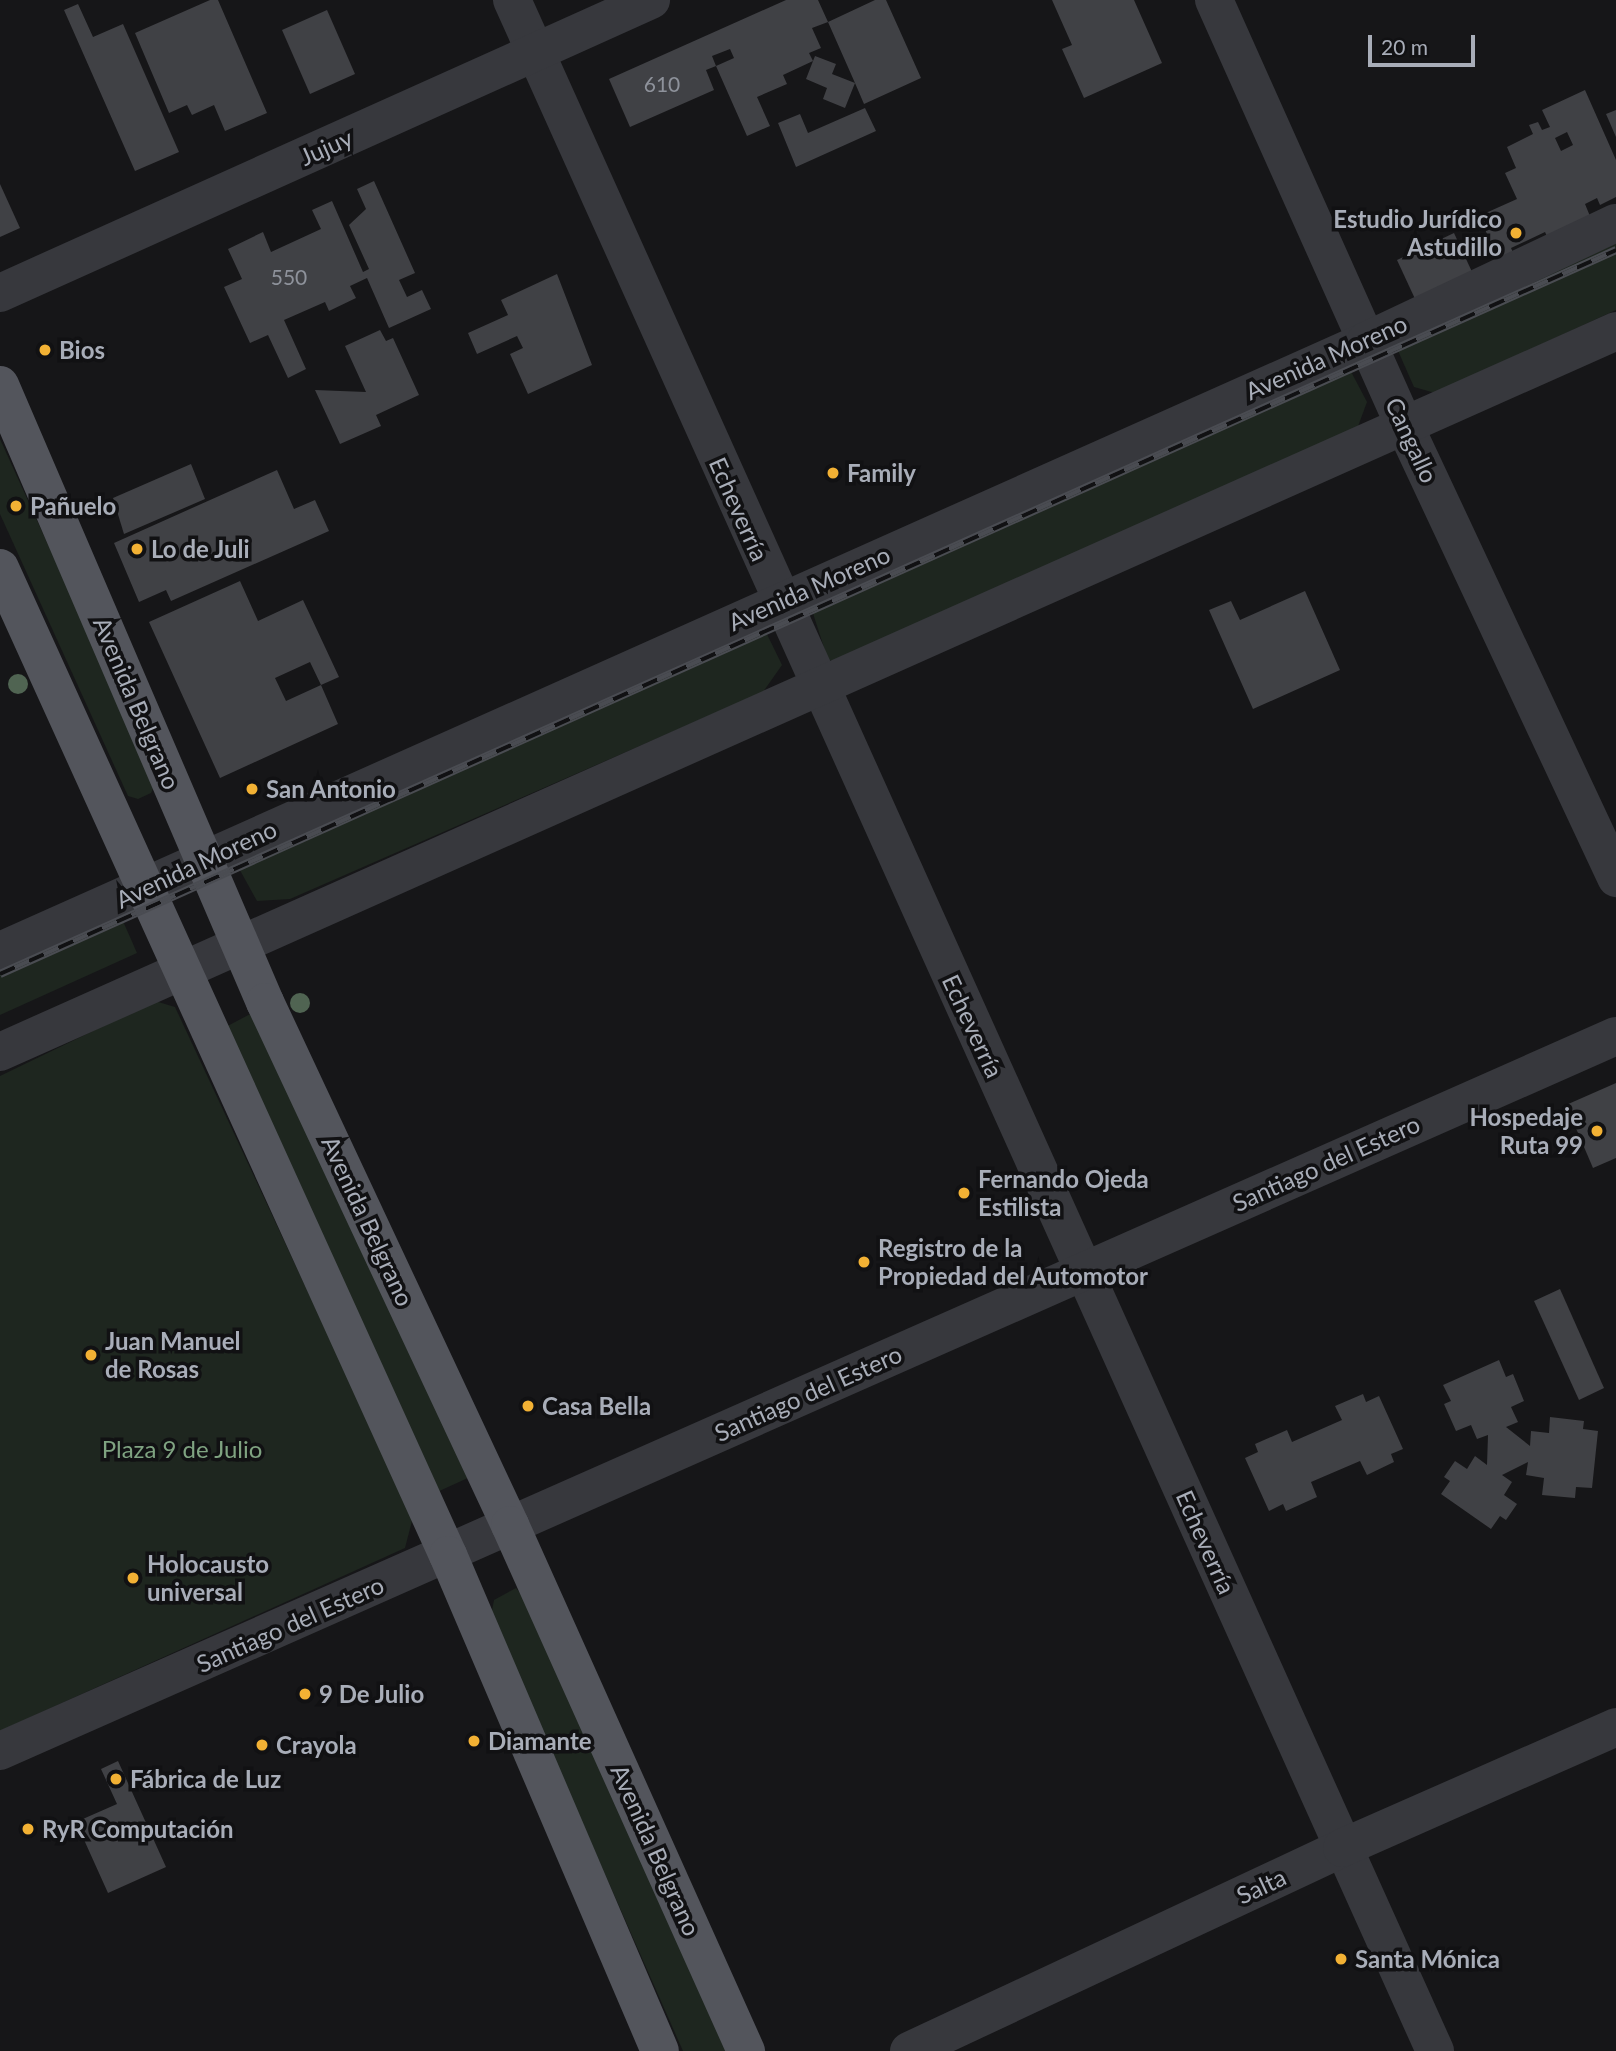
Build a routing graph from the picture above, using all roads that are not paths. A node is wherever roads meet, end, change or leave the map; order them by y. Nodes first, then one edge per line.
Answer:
1 (512, 0) edge
2 (651, 0) edge
3 (1214, 0) edge
4 (535, 52) junction
5 (1616, 223) edge
6 (0, 293) edge
7 (1616, 331) edge
8 (1366, 341) junction
9 (0, 385) edge
10 (1406, 429) junction
11 (0, 568) edge
12 (780, 601) junction
13 (818, 685) junction
14 (204, 860) junction
15 (1616, 878) edge
16 (143, 888) junction
17 (241, 944) junction
18 (0, 951) edge
19 (185, 970) junction
20 (1616, 1036) edge
21 (0, 1052) edge
22 (1085, 1270) junction
23 (510, 1525) junction
24 (447, 1555) junction
25 (1616, 1727) edge
26 (0, 1751) edge
27 (1342, 1848) junction
28 (660, 2051) edge
29 (747, 2051) edge
30 (909, 2051) edge
31 (1434, 2051) edge

1 - 4 street, Echeverría
2 - 4 street, Jujuy
3 - 8 street, Cangallo
4 - 6 street, Jujuy
4 - 12 street, Echeverría
5 - 8 street, Avenida Moreno
7 - 10 street
8 - 10 street, Cangallo
8 - 12 street, Avenida Moreno
9 - 14 main road, Avenida Belgrano
10 - 13 street
10 - 15 street, Cangallo
11 - 16 main road
12 - 13 street, Echeverría
12 - 14 street, Avenida Moreno
13 - 17 street
13 - 22 street, Echeverría
14 - 16 street, Avenida Moreno
14 - 17 main road, Avenida Belgrano
16 - 18 street, Avenida Moreno
16 - 19 main road
17 - 19 street
17 - 23 main road, Avenida Belgrano
19 - 21 street
19 - 24 main road
20 - 22 street, Santiago del Estero
22 - 23 street, Santiago del Estero
22 - 27 street, Echeverría
23 - 24 street, Santiago del Estero
23 - 29 main road, Avenida Belgrano
24 - 26 street, Santiago del Estero
24 - 28 main road
25 - 27 street, Salta
27 - 30 street, Salta
27 - 31 street, Echeverría

